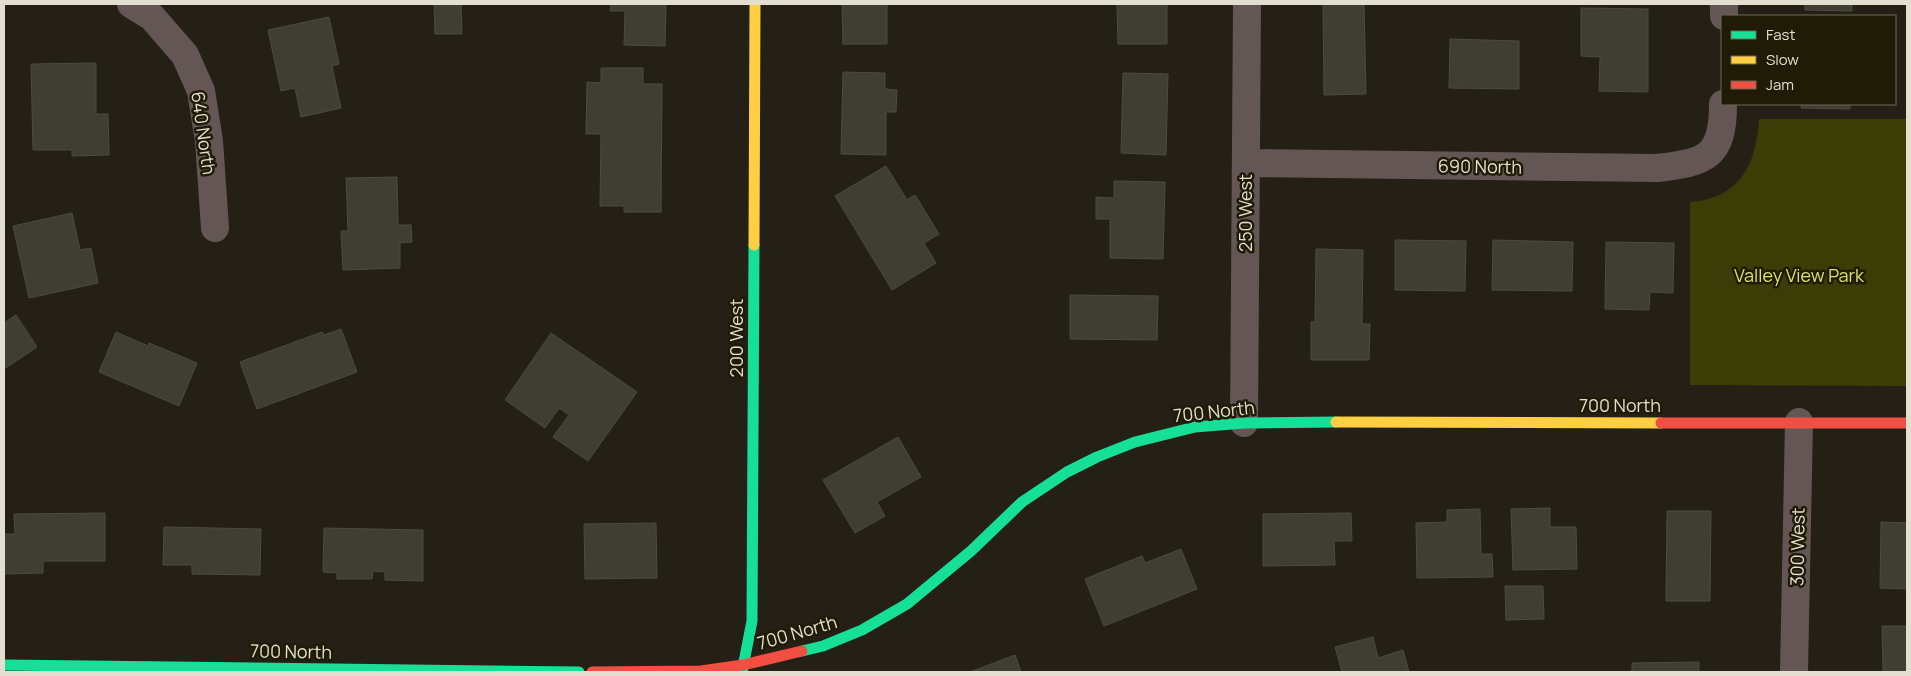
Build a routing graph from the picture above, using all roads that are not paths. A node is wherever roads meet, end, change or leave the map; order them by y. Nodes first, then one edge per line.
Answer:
1 (131, 4) edge
2 (755, 4) edge
3 (1247, 4) edge
4 (1723, 105) edge
5 (1246, 163) junction
6 (215, 228) dead end
7 (1799, 422) junction
8 (1907, 422) edge
9 (1244, 423) junction
10 (4, 665) edge
11 (742, 669) edge
12 (313, 671) edge
13 (579, 672) edge
14 (592, 672) edge
15 (1794, 672) edge

1 - 6 street, 640 North
2 - 11 street, 200 West
3 - 5 street, 250 West
4 - 5 street, 690 North
5 - 9 street, 250 West
7 - 8 street, 700 North
7 - 9 street, 700 North
7 - 15 street, 300 West
9 - 11 street, 700 North
10 - 12 street, 700 North
11 - 14 street, 700 North
12 - 13 street, 700 North

